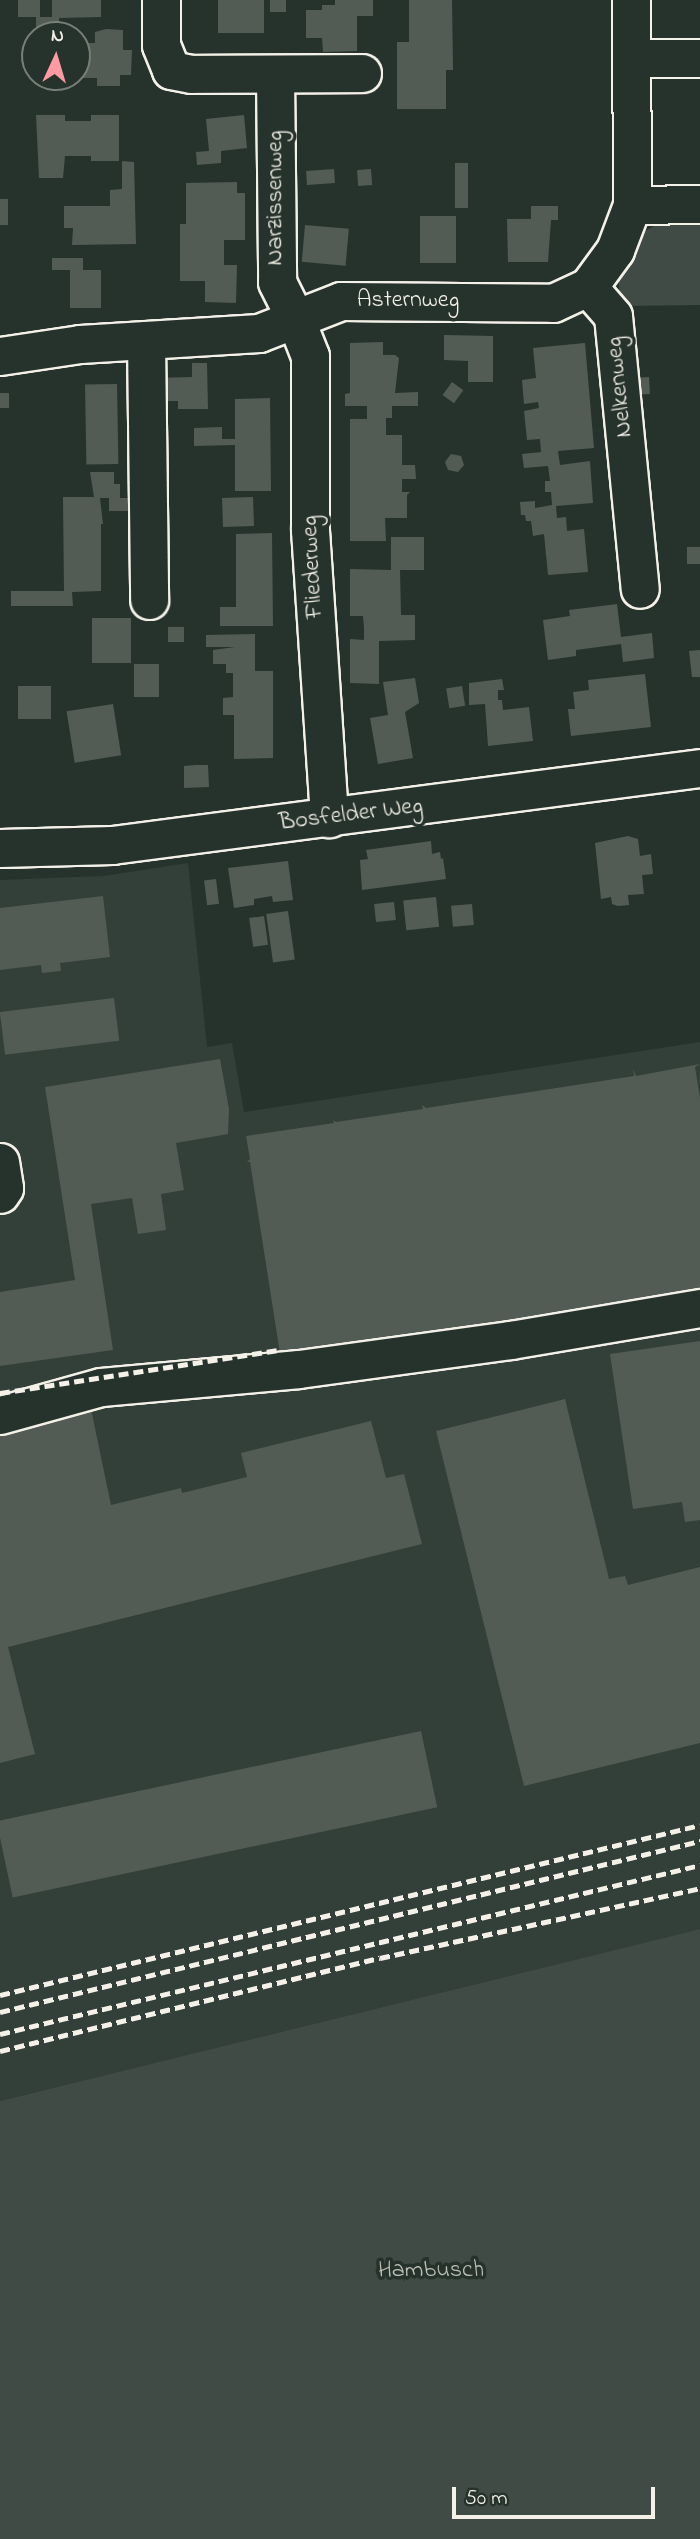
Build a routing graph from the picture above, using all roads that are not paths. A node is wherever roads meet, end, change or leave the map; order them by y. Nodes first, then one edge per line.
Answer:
1 (161, 0) edge
2 (631, 0) edge
3 (631, 58) junction
4 (700, 58) edge
5 (362, 73) dead end
6 (275, 74) junction
7 (700, 204) edge
8 (632, 205) junction
9 (588, 288) junction
10 (295, 318) junction
11 (146, 340) junction
12 (0, 356) edge
13 (640, 589) dead end
14 (149, 600) dead end
15 (700, 768) edge
16 (329, 818) junction
17 (0, 848) edge
18 (0, 1161) edge
19 (0, 1194) edge
20 (700, 1308) edge
21 (0, 1415) edge

1 - 6 street
2 - 3 street
3 - 4 street
3 - 8 street
5 - 6 street
6 - 10 street, Narzissenweg
7 - 8 street
8 - 9 street
9 - 10 street, Asternweg
9 - 13 street, Nelkenweg
10 - 11 street, Asternweg
10 - 16 street, Fliederweg
11 - 12 street, Asternweg
11 - 14 street
15 - 16 street, Bosfelder Weg
16 - 17 street, Bosfelder Weg
18 - 19 street
20 - 21 street

